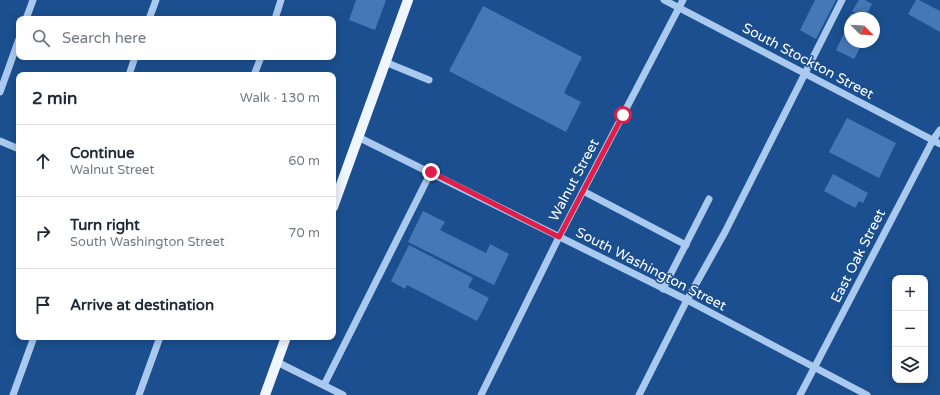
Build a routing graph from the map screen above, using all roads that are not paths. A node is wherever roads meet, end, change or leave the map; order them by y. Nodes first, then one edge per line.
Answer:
1 (33, 0) edge
2 (156, 0) edge
3 (281, 0) edge
4 (408, 0) edge
5 (664, 0) edge
6 (683, 0) edge
7 (842, 0) edge
8 (679, 8) junction
9 (27, 16) edge
10 (150, 16) edge
11 (275, 16) edge
12 (16, 47) edge
13 (134, 60) edge
14 (260, 60) edge
15 (386, 62) junction
16 (130, 72) edge
17 (255, 72) edge
18 (805, 74) junction
19 (429, 80) dead end
20 (0, 92) edge
21 (940, 130) edge
22 (358, 137) junction
23 (933, 140) junction
24 (0, 141) edge
25 (940, 144) edge
26 (16, 148) edge
27 (431, 172) junction
28 (583, 192) junction
29 (336, 199) edge
30 (709, 199) dead end
31 (559, 237) junction
32 (686, 245) junction
33 (663, 289) junction
34 (687, 300) junction
35 (33, 340) edge
36 (159, 340) edge
37 (285, 340) edge
38 (277, 362) junction
39 (815, 367) junction
40 (324, 385) junction
41 (13, 395) edge
42 (139, 395) edge
43 (265, 395) edge
44 (343, 395) edge
45 (481, 395) edge
46 (639, 395) edge
47 (800, 395) edge
48 (867, 395) edge

1 - 9 street
2 - 10 street
3 - 11 street
4 - 15 main road
5 - 8 street, South Stockton Street
6 - 8 street, Walnut Street
7 - 18 street
8 - 18 street, South Stockton Street
8 - 28 street, Walnut Street
12 - 20 street
13 - 16 street
14 - 17 street
15 - 19 street
15 - 22 main road
18 - 23 street, South Stockton Street
18 - 34 street
21 - 23 street, East Oak Street
22 - 27 street, South Washington Street
22 - 29 main road
23 - 25 street, South Stockton Street
23 - 39 street, East Oak Street
24 - 26 street
27 - 31 street, South Washington Street
27 - 40 street
28 - 31 street, Walnut Street
28 - 32 street
30 - 32 street
31 - 33 street, South Washington Street
31 - 45 street, Walnut Street
32 - 33 street
33 - 34 street, South Washington Street
34 - 39 street, South Washington Street
34 - 46 street
35 - 41 street
36 - 42 street
37 - 38 main road
38 - 40 street
38 - 43 main road
39 - 47 street, East Oak Street
39 - 48 street, South Washington Street
40 - 44 street

